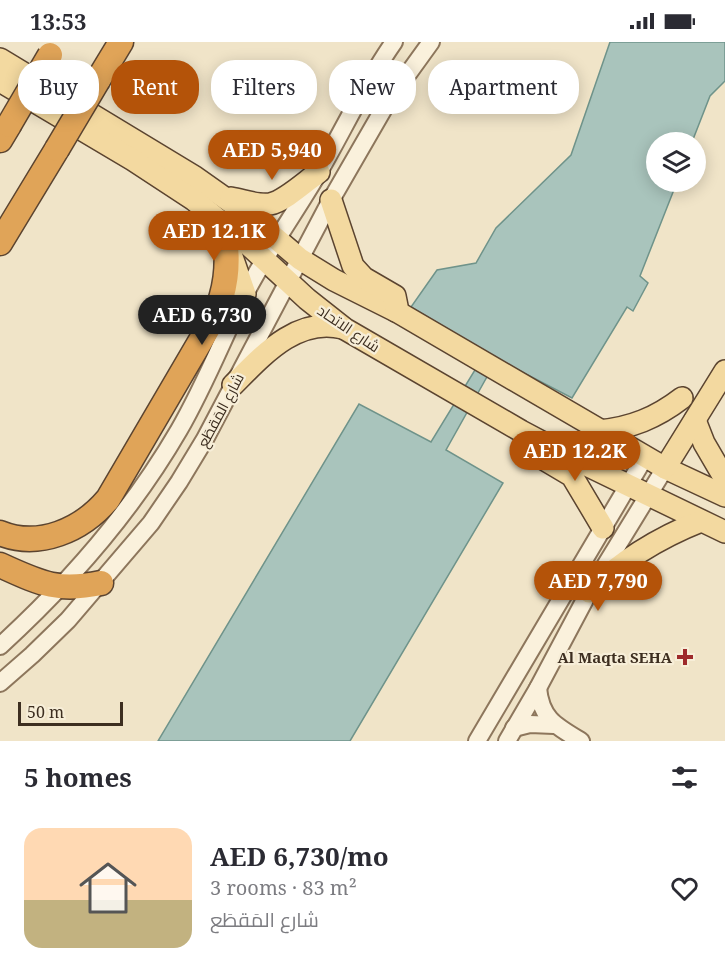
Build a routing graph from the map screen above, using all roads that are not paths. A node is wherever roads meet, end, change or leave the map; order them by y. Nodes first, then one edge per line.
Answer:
1 (121, 42) edge
2 (394, 42) edge
3 (431, 42) edge
4 (54, 48) edge
5 (0, 59) edge
6 (0, 81) edge
7 (4, 133) edge
8 (319, 172) junction
9 (226, 198) junction
10 (331, 200) junction
11 (220, 226) junction
12 (277, 239) junction
13 (0, 243) edge
14 (265, 259) junction
15 (300, 259) junction
16 (288, 280) junction
17 (245, 294) junction
18 (396, 311) junction
19 (345, 328) junction
20 (725, 371) edge
21 (233, 385) junction
22 (682, 398) dead end
23 (695, 420) junction
24 (521, 431) junction
25 (599, 431) junction
26 (645, 457) junction
27 (665, 468) junction
28 (725, 479) edge
29 (628, 486) junction
30 (648, 495) junction
31 (725, 496) edge
32 (701, 521) junction
33 (603, 528) junction
34 (0, 532) edge
35 (725, 532) edge
36 (0, 565) edge
37 (101, 583) junction
38 (61, 587) junction
39 (589, 592) junction
40 (0, 646) edge
41 (0, 683) edge
42 (538, 687) junction
43 (554, 725) junction
44 (510, 735) edge
45 (477, 741) edge
46 (581, 741) edge

1 - 13 highway, bridge
2 - 8 street, شارع المَقطَع
3 - 10 street, شارع المَقطَع
4 - 7 highway, bridge
5 - 9 main road, شارع الاتحاد
6 - 11 main road, شارع الاتحاد
8 - 9 main road
8 - 12 street, شارع المَقطَع
9 - 12 main road, شارع الاتحاد
10 - 15 street, شارع المَقطَع
10 - 18 main road
11 - 14 main road, شارع الاتحاد
11 - 17 main road
11 - 34 highway
12 - 14 street, شارع المَقطَع
12 - 15 main road, شارع الاتحاد
14 - 16 main road, شارع الاتحاد
14 - 17 street, شارع المَقطَع
15 - 16 street, شارع المَقطَع
15 - 18 main road, شارع الاتحاد
16 - 19 main road, شارع الاتحاد
16 - 21 street, شارع المَقطَع
17 - 38 street, شارع المَقطَع
18 - 25 main road, شارع الاتحاد
19 - 21 main road
19 - 24 main road, شارع الاتحاد
20 - 23 main road
21 - 37 street, شارع المَقطَع
22 - 25 main road
23 - 27 main road
23 - 28 main road
24 - 29 main road, شارع الاتحاد
24 - 33 main road
25 - 26 main road, شارع الاتحاد
26 - 27 main road, شارع الاتحاد
26 - 29 street
27 - 30 street
27 - 31 main road, شارع الاتحاد
29 - 30 main road, شارع الاتحاد
29 - 33 street
30 - 32 main road, شارع الاتحاد
30 - 39 street
32 - 35 main road, شارع الاتحاد
32 - 39 main road
33 - 45 street
36 - 38 highway
37 - 38 highway
37 - 41 street, شارع المَقطَع
38 - 40 street, شارع المَقطَع
39 - 42 street
42 - 43 street
42 - 44 street
43 - 44 street
43 - 46 street

